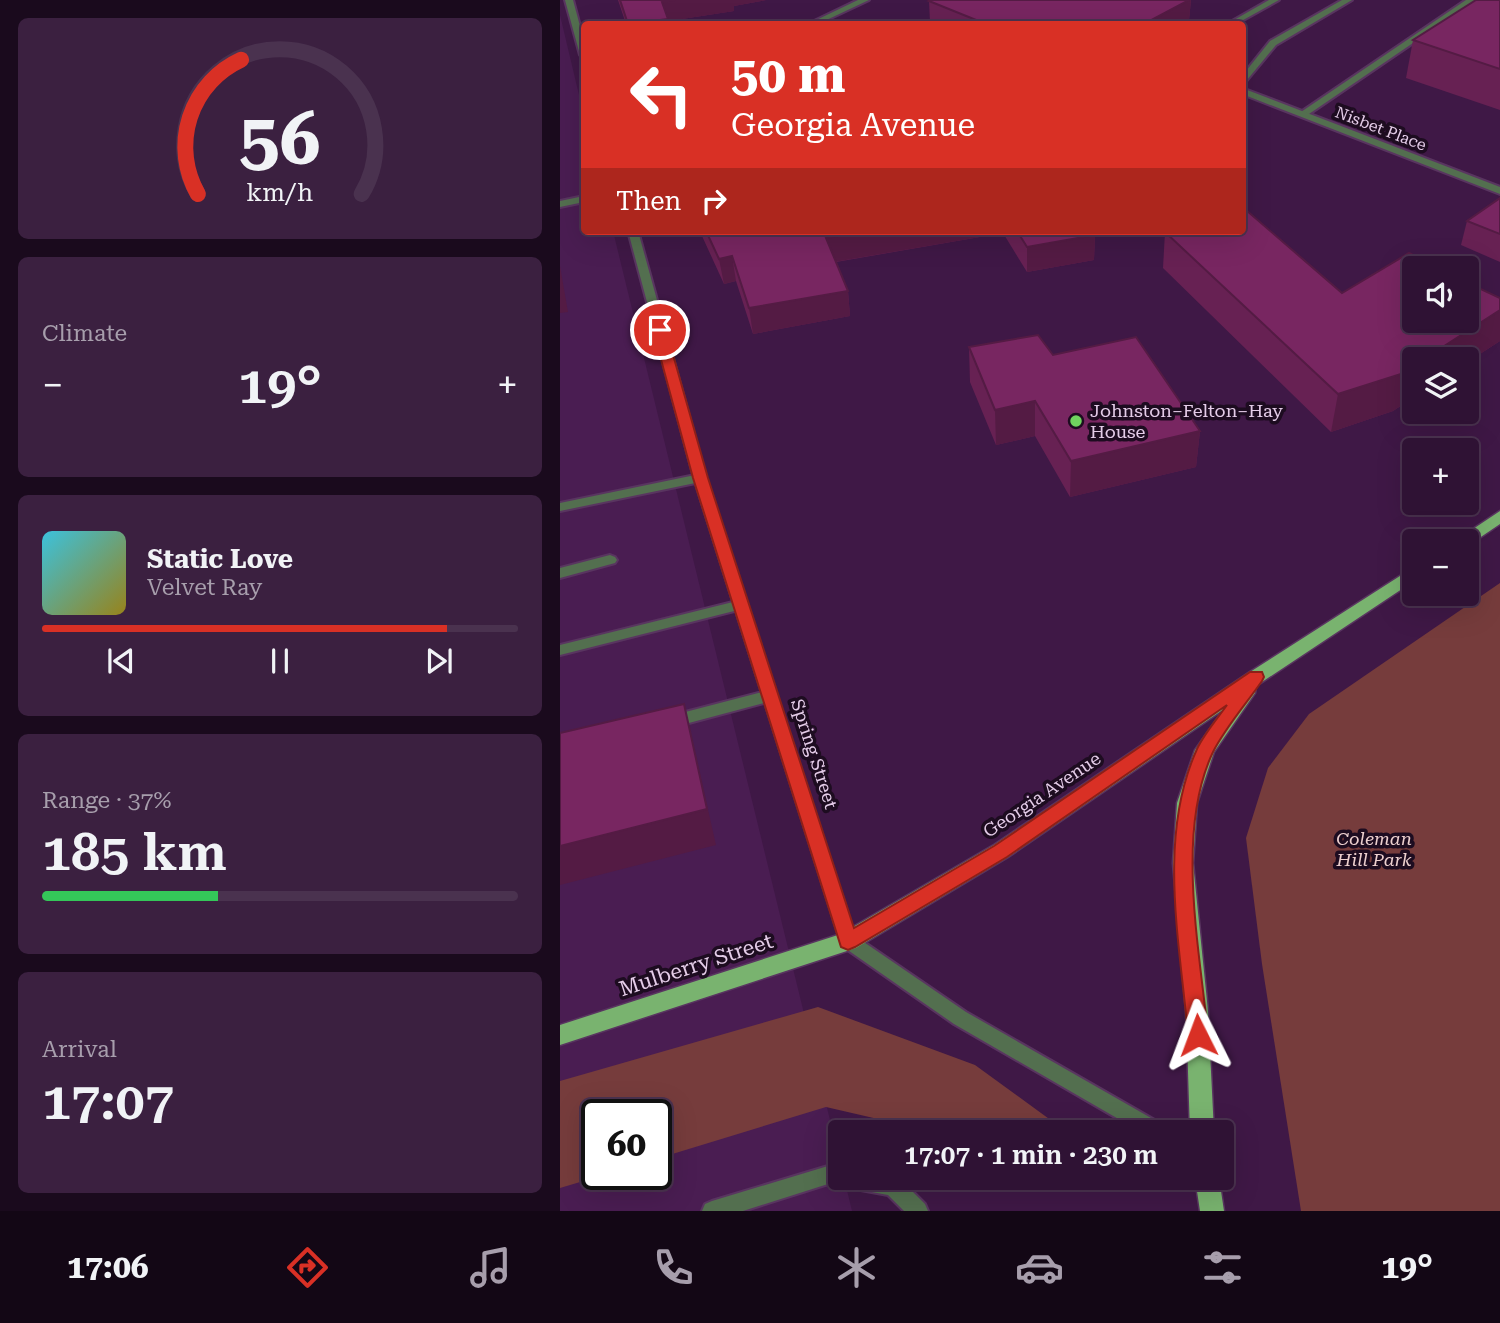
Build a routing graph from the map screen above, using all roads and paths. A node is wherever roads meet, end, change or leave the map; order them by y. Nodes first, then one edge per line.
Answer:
1 (569, 0) edge
2 (865, 0) edge
3 (1275, 0) edge
4 (1348, 0) edge
5 (1472, 0) edge
6 (819, 21) edge
7 (1236, 21) edge
8 (581, 44) edge
9 (1246, 78) edge
10 (1246, 94) edge
11 (1303, 114) junction
12 (1500, 191) edge
13 (581, 200) edge
14 (560, 204) edge
15 (634, 235) edge
16 (700, 478) junction
17 (560, 507) edge
18 (1500, 516) edge
19 (1479, 530) edge
20 (610, 560) dead end
21 (560, 573) edge
22 (1402, 581) edge
23 (741, 605) junction
24 (560, 650) edge
25 (1256, 677) junction
26 (770, 696) junction
27 (652, 727) edge
28 (848, 941) junction
29 (560, 1035) edge
30 (1137, 1120) edge
31 (1202, 1120) edge
32 (828, 1175) edge
33 (896, 1190) edge
34 (1209, 1190) edge
35 (712, 1211) edge
36 (918, 1211) edge
37 (1212, 1211) edge

1 - 8 street
2 - 6 street
3 - 7 street
4 - 9 street
5 - 11 street
10 - 11 street, Nisbet Place
11 - 12 street, Nisbet Place
13 - 14 street
15 - 16 street, Spring Street
16 - 17 street
16 - 23 street, Spring Street
18 - 19 main road
20 - 21 street
22 - 25 main road, Georgia Avenue
23 - 24 street
23 - 26 street, Spring Street
25 - 28 main road, Georgia Avenue
25 - 31 main road, Georgia Avenue
26 - 27 street
26 - 28 street, Spring Street
28 - 29 main road, Mulberry Street
28 - 30 street
32 - 35 street
33 - 36 street
34 - 37 main road

